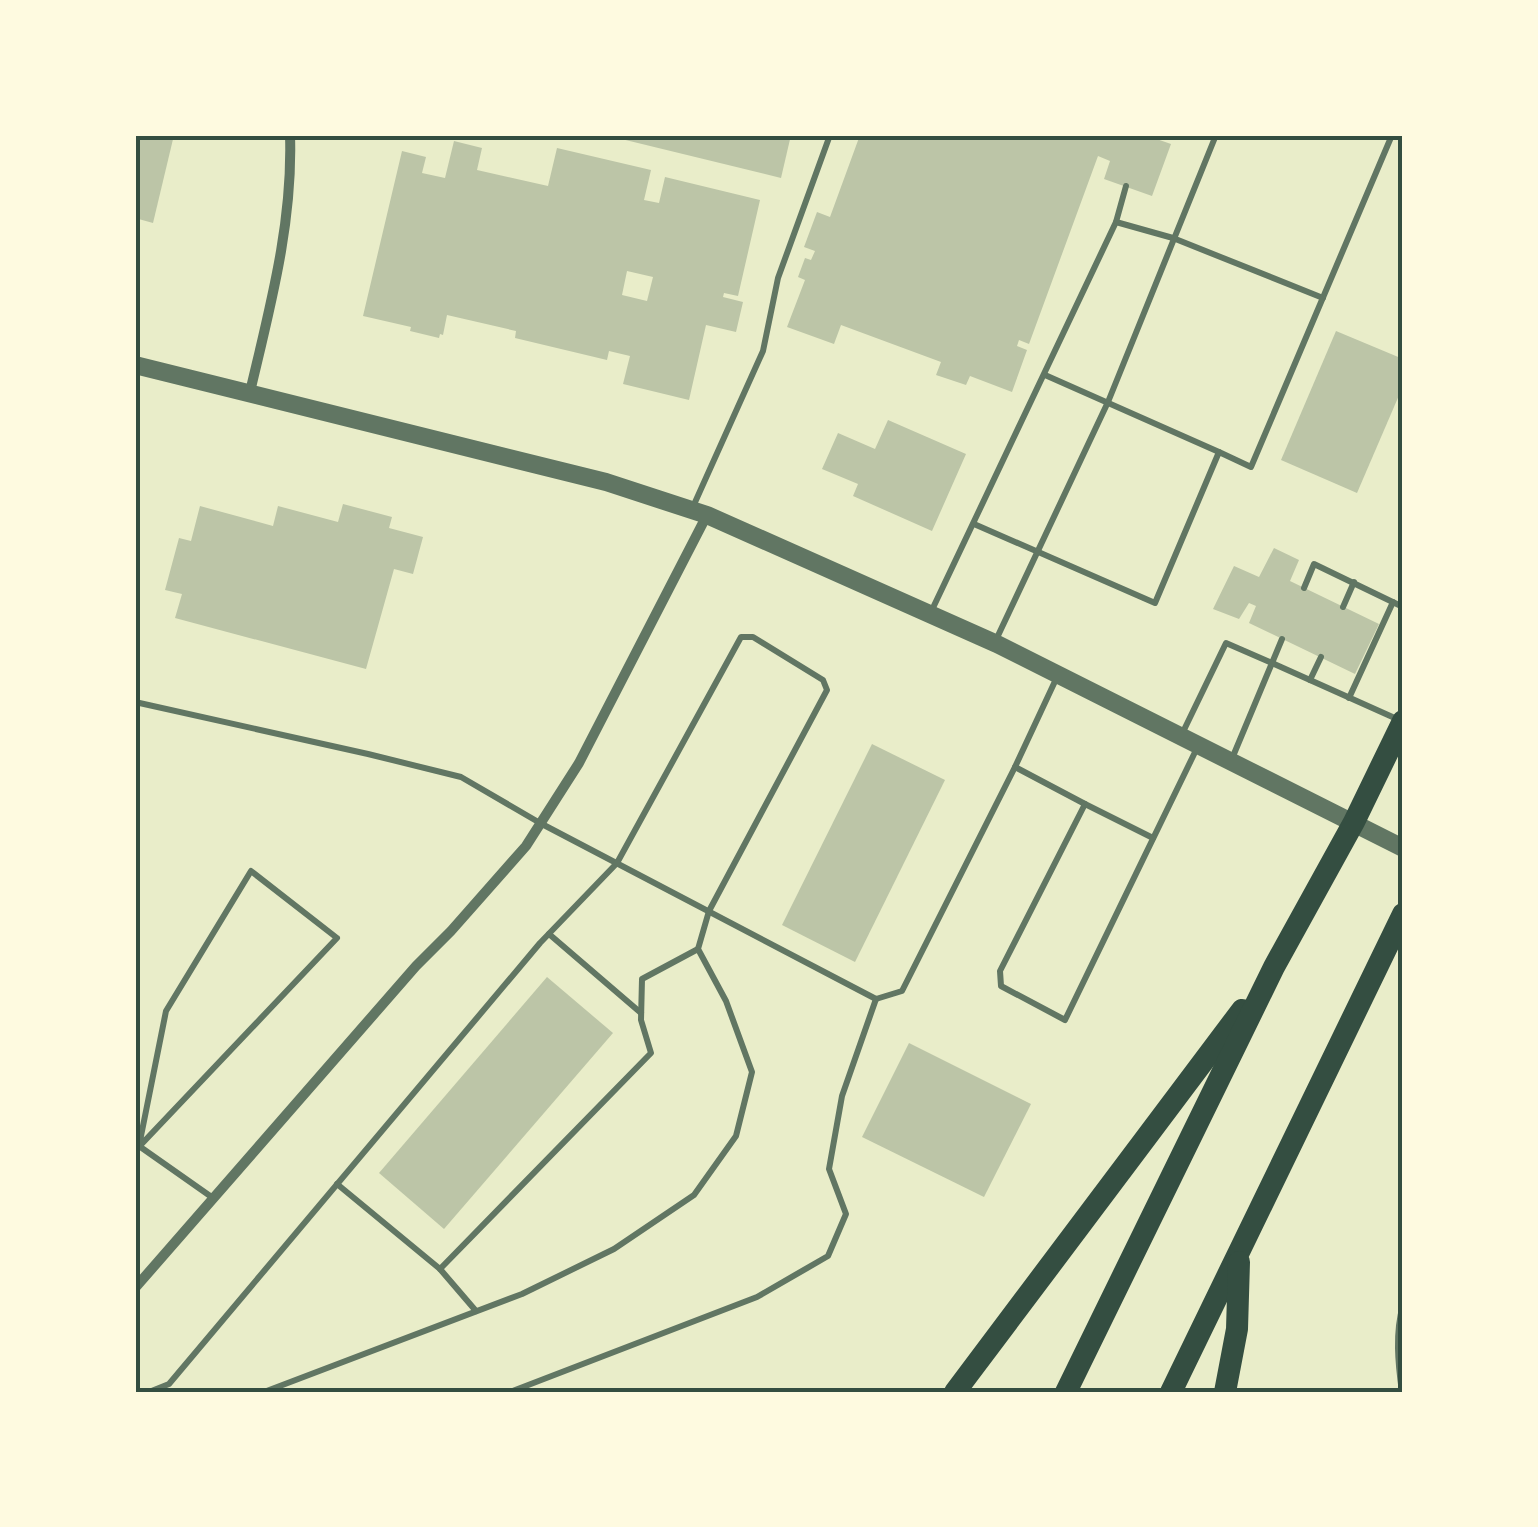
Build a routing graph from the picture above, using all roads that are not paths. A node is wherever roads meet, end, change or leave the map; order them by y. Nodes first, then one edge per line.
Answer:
1 (290, 135) edge
2 (830, 135) edge
3 (1216, 135) edge
4 (1392, 135) edge
5 (1126, 186) dead end
6 (1116, 222) junction
7 (1174, 238) junction
8 (1323, 298) junction
9 (135, 365) edge
10 (1045, 375) junction
11 (250, 392) junction
12 (1108, 402) junction
13 (1219, 452) junction
14 (700, 512) junction
15 (974, 524) junction
16 (1037, 552) junction
17 (1354, 582) junction
18 (1304, 588) dead end
19 (1393, 602) junction
20 (1342, 607) dead end
21 (1403, 607) edge
22 (930, 614) junction
23 (1282, 639) dead end
24 (994, 643) junction
25 (1321, 657) dead end
26 (1272, 662) junction
27 (1058, 674) junction
28 (1310, 680) junction
29 (1350, 698) junction
30 (135, 702) edge
31 (1403, 721) edge
32 (1190, 740) junction
33 (1231, 761) junction
34 (1015, 767) junction
35 (1085, 804) junction
36 (1354, 822) junction
37 (540, 823) junction
38 (1153, 838) junction
39 (1403, 848) edge
40 (617, 863) junction
41 (709, 912) junction
42 (1403, 914) edge
43 (549, 934) junction
44 (698, 949) junction
45 (1274, 967) junction
46 (876, 999) junction
47 (642, 1014) junction
48 (137, 1149) edge
49 (337, 1184) junction
50 (213, 1198) junction
51 (1239, 1253) junction
52 (440, 1269) junction
53 (135, 1288) edge
54 (1403, 1305) edge
55 (476, 1311) junction
56 (1400, 1356) edge
57 (149, 1392) edge
58 (264, 1392) edge
59 (510, 1392) edge
60 (955, 1392) edge
61 (1066, 1392) edge
62 (1170, 1392) edge
63 (1225, 1392) edge
64 (1402, 1392) edge

1 - 11 street
2 - 14 lane
3 - 7 lane
4 - 8 lane
5 - 6 lane
6 - 7 lane
6 - 10 lane
7 - 8 lane
7 - 12 lane
8 - 13 lane
9 - 11 street
10 - 12 lane
10 - 15 lane
11 - 14 street
12 - 13 lane
12 - 16 lane
13 - 16 lane
14 - 22 street
14 - 37 street
15 - 16 lane
15 - 22 lane
16 - 24 lane
17 - 18 lane
17 - 19 lane
17 - 20 lane
19 - 21 lane
19 - 29 lane
22 - 24 street
23 - 26 lane
24 - 27 street
25 - 28 lane
26 - 28 lane
26 - 32 lane
26 - 33 lane
27 - 32 street
27 - 34 lane
28 - 29 lane
29 - 31 lane
30 - 37 lane
31 - 36 highway
32 - 33 street
32 - 38 lane
33 - 36 street
34 - 35 lane
34 - 46 lane
35 - 38 lane
35 - 38 lane
36 - 39 street
36 - 45 highway
37 - 40 lane
37 - 50 street
40 - 41 lane
40 - 41 lane
40 - 43 lane
41 - 44 lane
41 - 46 lane
42 - 51 highway
43 - 47 lane
43 - 49 lane
44 - 47 lane
44 - 55 lane
45 - 60 highway
45 - 61 highway
46 - 59 lane
47 - 52 lane
48 - 48 lane
48 - 50 lane
49 - 52 lane
49 - 57 lane
50 - 53 street
51 - 62 highway
51 - 63 highway
52 - 55 lane
54 - 56 lane
55 - 58 lane
56 - 64 lane

